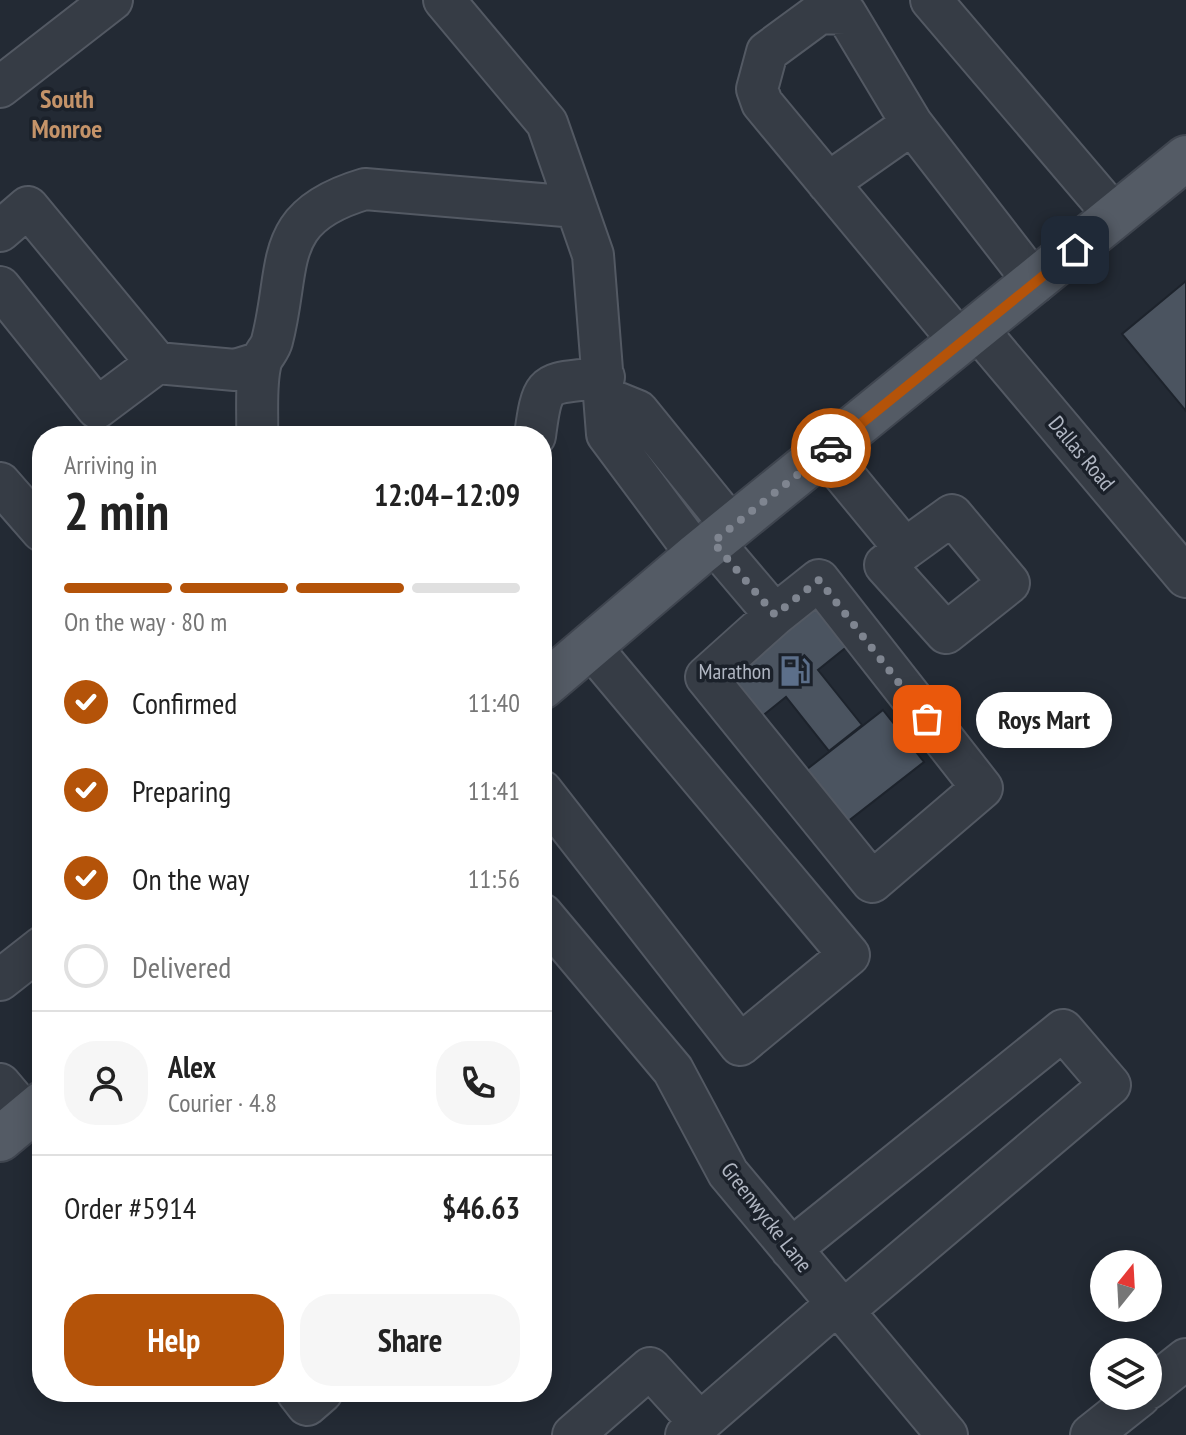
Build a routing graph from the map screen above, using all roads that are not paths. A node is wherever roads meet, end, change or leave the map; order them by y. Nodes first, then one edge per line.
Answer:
1 (112, 0) edge
2 (444, 0) edge
3 (931, 0) edge
4 (0, 87) edge
5 (912, 124) junction
6 (1186, 158) edge
7 (828, 183) junction
8 (576, 207) junction
9 (1115, 216) junction
10 (0, 231) edge
11 (1035, 283) junction
12 (0, 287) edge
13 (969, 336) junction
14 (261, 362) junction
15 (157, 363) junction
16 (605, 387) junction
17 (258, 426) edge
18 (536, 426) edge
19 (825, 452) junction
20 (5, 498) edge
21 (32, 522) edge
22 (714, 541) junction
23 (905, 549) dead end
24 (1186, 577) edge
25 (775, 615) junction
26 (590, 646) junction
27 (552, 678) edge
28 (552, 804) edge
29 (552, 926) edge
30 (32, 955) edge
31 (0, 980) edge
32 (791, 1249) junction
33 (840, 1308) junction
34 (1186, 1359) edge
35 (1162, 1378) edge
36 (1122, 1410) edge
37 (693, 1429) edge
38 (573, 1435) edge
39 (947, 1435) edge
40 (1091, 1435) edge

1 - 4 street
2 - 8 street
3 - 9 street
5 - 7 street
5 - 7 street, Dallas Road
5 - 11 street
6 - 9 main road
7 - 13 street, Dallas Road
8 - 14 street
8 - 16 street
9 - 11 main road
10 - 15 street
11 - 13 main road
12 - 15 street
13 - 19 main road
13 - 24 street, Dallas Road
14 - 15 street
14 - 17 street
16 - 18 street
16 - 22 street
19 - 22 main road
19 - 23 street
20 - 21 street
22 - 25 street
22 - 26 main road
25 - 25 street
26 - 27 main road
26 - 28 street
29 - 32 street, Greenwycke Lane
30 - 31 street
32 - 33 street, Greenwycke Lane
32 - 33 street
33 - 37 street
33 - 39 street, Greenwycke Lane
34 - 35 street
36 - 40 street
37 - 38 street

